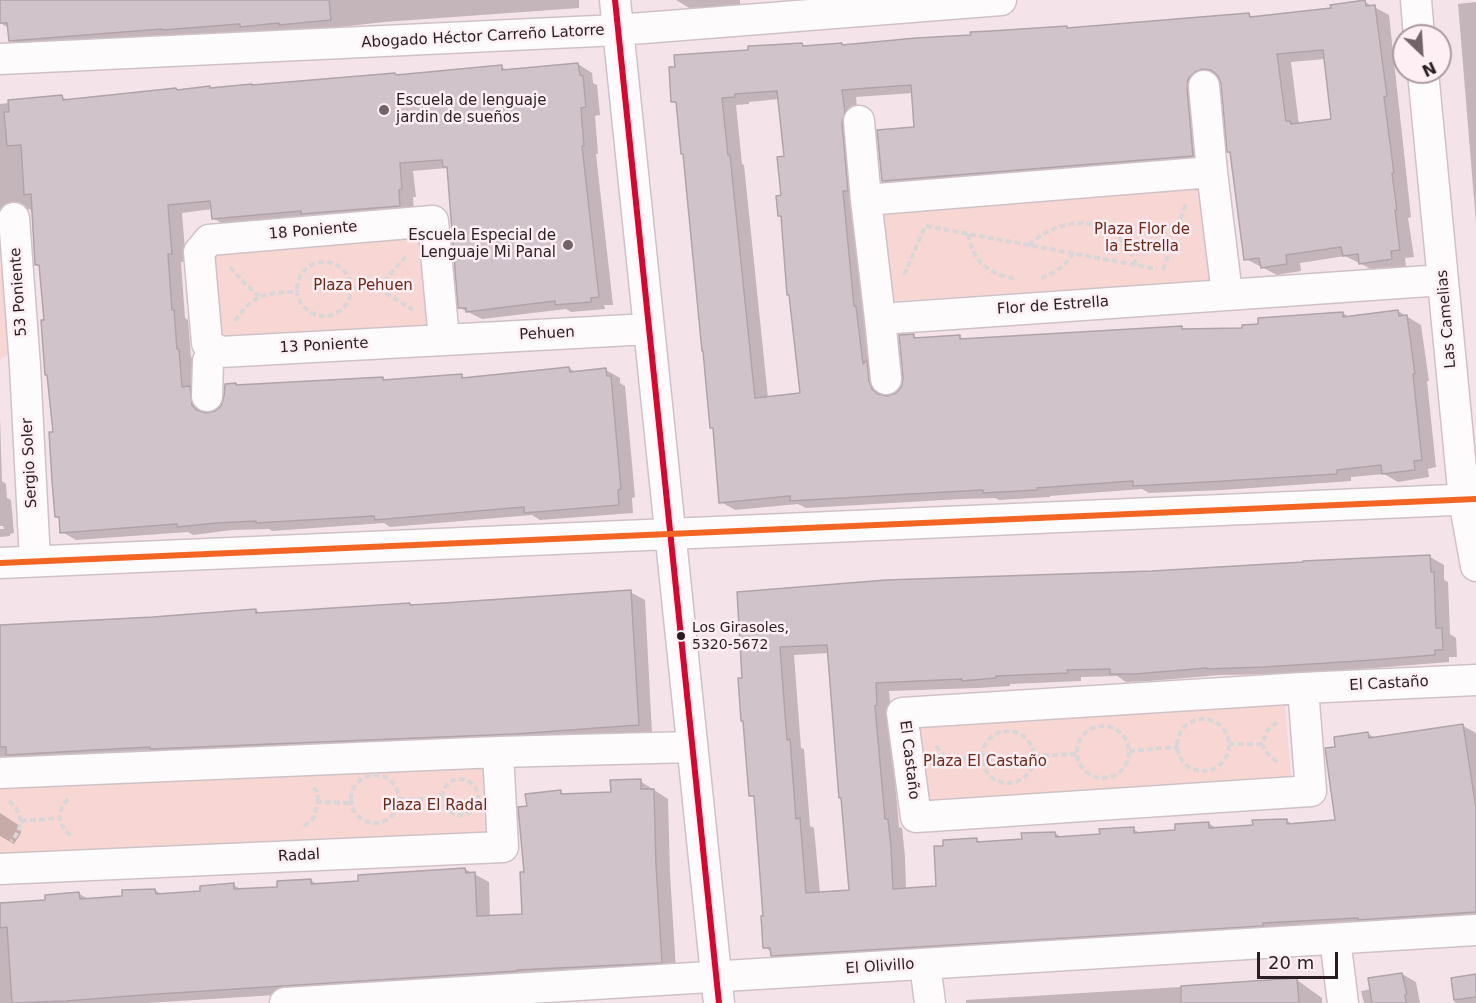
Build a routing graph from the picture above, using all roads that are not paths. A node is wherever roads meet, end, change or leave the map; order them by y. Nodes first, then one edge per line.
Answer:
1 (615, 0) edge
2 (1001, 0) edge
3 (1416, 0) edge
4 (1418, 24) edge
5 (618, 30) junction
6 (0, 59) edge
7 (1424, 84) edge
8 (1204, 86) dead end
9 (858, 121) dead end
10 (1204, 173) junction
11 (866, 200) junction
12 (14, 218) dead end
13 (8, 258) edge
14 (1443, 280) junction
15 (1227, 294) junction
16 (880, 319) junction
17 (649, 329) junction
18 (444, 339) junction
19 (213, 348) junction
20 (12, 366) edge
21 (886, 379) dead end
22 (207, 396) dead end
23 (1470, 500) edge
24 (670, 534) junction
25 (35, 561) junction
26 (0, 563) edge
27 (1476, 566) edge
28 (1476, 680) edge
29 (1303, 688) junction
30 (692, 747) junction
31 (498, 752) junction
32 (2, 786) edge
33 (5, 856) edge
34 (1476, 930) edge
35 (1335, 939) junction
36 (926, 964) junction
37 (717, 990) edge
38 (519, 996) edge
39 (285, 1003) edge
40 (930, 1003) edge
41 (1343, 1003) edge

1 - 5 street
2 - 5 street, Abogado Héctor Carreño Latorre
3 - 4 street
5 - 6 street, Abogado Héctor Carreño Latorre
5 - 17 street
7 - 14 street, Las Camelias
8 - 10 street
9 - 11 street
10 - 11 street
10 - 15 street
11 - 16 street
12 - 13 street, 53 Poniente
13 - 20 street, 53 Poniente
14 - 15 street, Flor de Estrella
14 - 23 street, Las Camelias
15 - 16 street, Flor de Estrella
16 - 21 street
17 - 18 street, Pehuen
17 - 24 street
18 - 19 street, 13 Poniente
18 - 19 street, 18 Poniente
19 - 22 street
20 - 25 street, Sergio Soler
23 - 24 street
23 - 27 street, Las Camelias
24 - 25 street
24 - 30 street
25 - 26 street
28 - 29 street, El Castaño
29 - 29 street, El Castaño
30 - 31 street
30 - 37 street
31 - 32 street
31 - 33 street, Radal
34 - 35 street, El Olivillo
35 - 36 street, El Olivillo
35 - 41 street
36 - 37 street, El Olivillo
36 - 40 street
37 - 38 street, El Olivillo
38 - 39 street, El Olivillo

